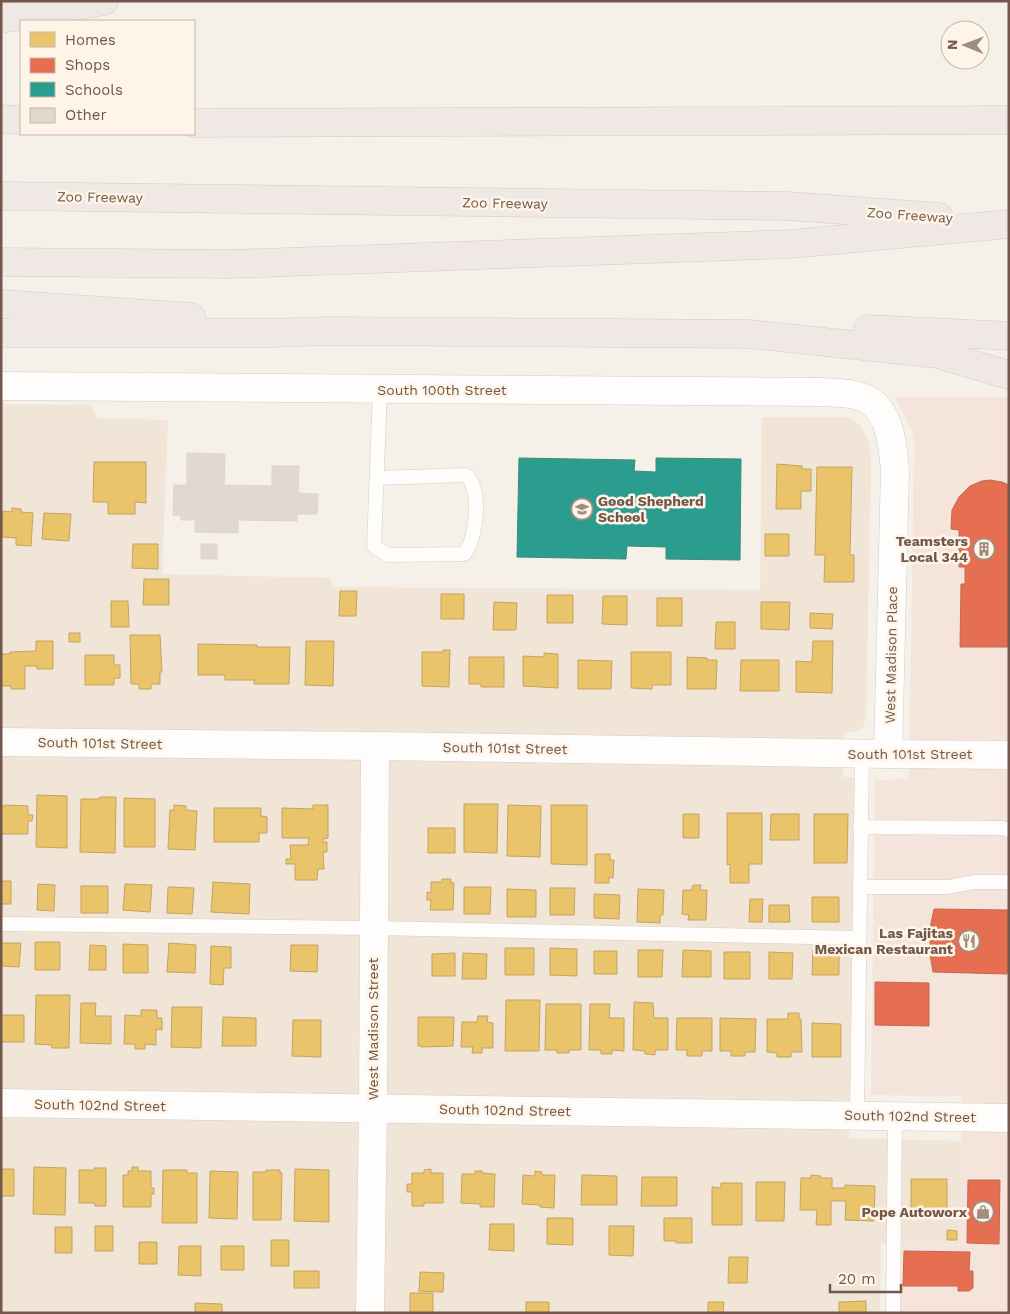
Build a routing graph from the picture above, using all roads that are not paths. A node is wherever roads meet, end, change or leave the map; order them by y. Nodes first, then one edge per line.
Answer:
1 (104, 1) edge
2 (1, 19) edge
3 (1, 119) edge
4 (20, 120) edge
5 (1009, 120) edge
6 (195, 123) edge
7 (1, 196) edge
8 (1009, 223) edge
9 (1, 262) edge
10 (1, 304) edge
11 (327, 332) junction
12 (1, 333) edge
13 (750, 334) junction
14 (1009, 336) edge
15 (1009, 375) edge
16 (1, 386) edge
17 (380, 389) junction
18 (878, 410) joint
19 (376, 478) junction
20 (1, 742) edge
21 (375, 746) junction
22 (862, 754) junction
23 (888, 754) junction
24 (1009, 755) edge
25 (860, 827) junction
26 (1009, 830) edge
27 (1009, 882) edge
28 (860, 886) junction
29 (1, 924) edge
30 (374, 928) junction
31 (859, 938) junction
32 (1, 1103) edge
33 (373, 1108) junction
34 (857, 1115) junction
35 (895, 1116) junction
36 (1009, 1118) edge
37 (370, 1313) edge
38 (893, 1313) edge

1 - 2 highway
3 - 4 highway
5 - 6 highway
7 - 8 highway, Zoo Freeway
8 - 9 highway
10 - 11 highway
11 - 12 highway
11 - 13 highway
13 - 14 highway
13 - 15 highway
16 - 17 street, South 100th Street
17 - 18 street, South 100th Street
17 - 19 lane
18 - 23 street, West Madison Place
19 - 19 lane
20 - 21 street, South 101st Street
21 - 22 street, South 101st Street
21 - 30 street, West Madison Street
22 - 23 street, South 101st Street
22 - 25 lane
23 - 24 street, South 101st Street
25 - 26 lane
25 - 28 lane
27 - 28 lane
28 - 31 lane
29 - 30 lane
30 - 31 lane
30 - 33 street, West Madison Street
31 - 34 lane
32 - 33 street, South 102nd Street
33 - 34 street, South 102nd Street
33 - 37 street, West Madison Street
34 - 35 street, South 102nd Street
35 - 36 street, South 102nd Street
35 - 38 lane

